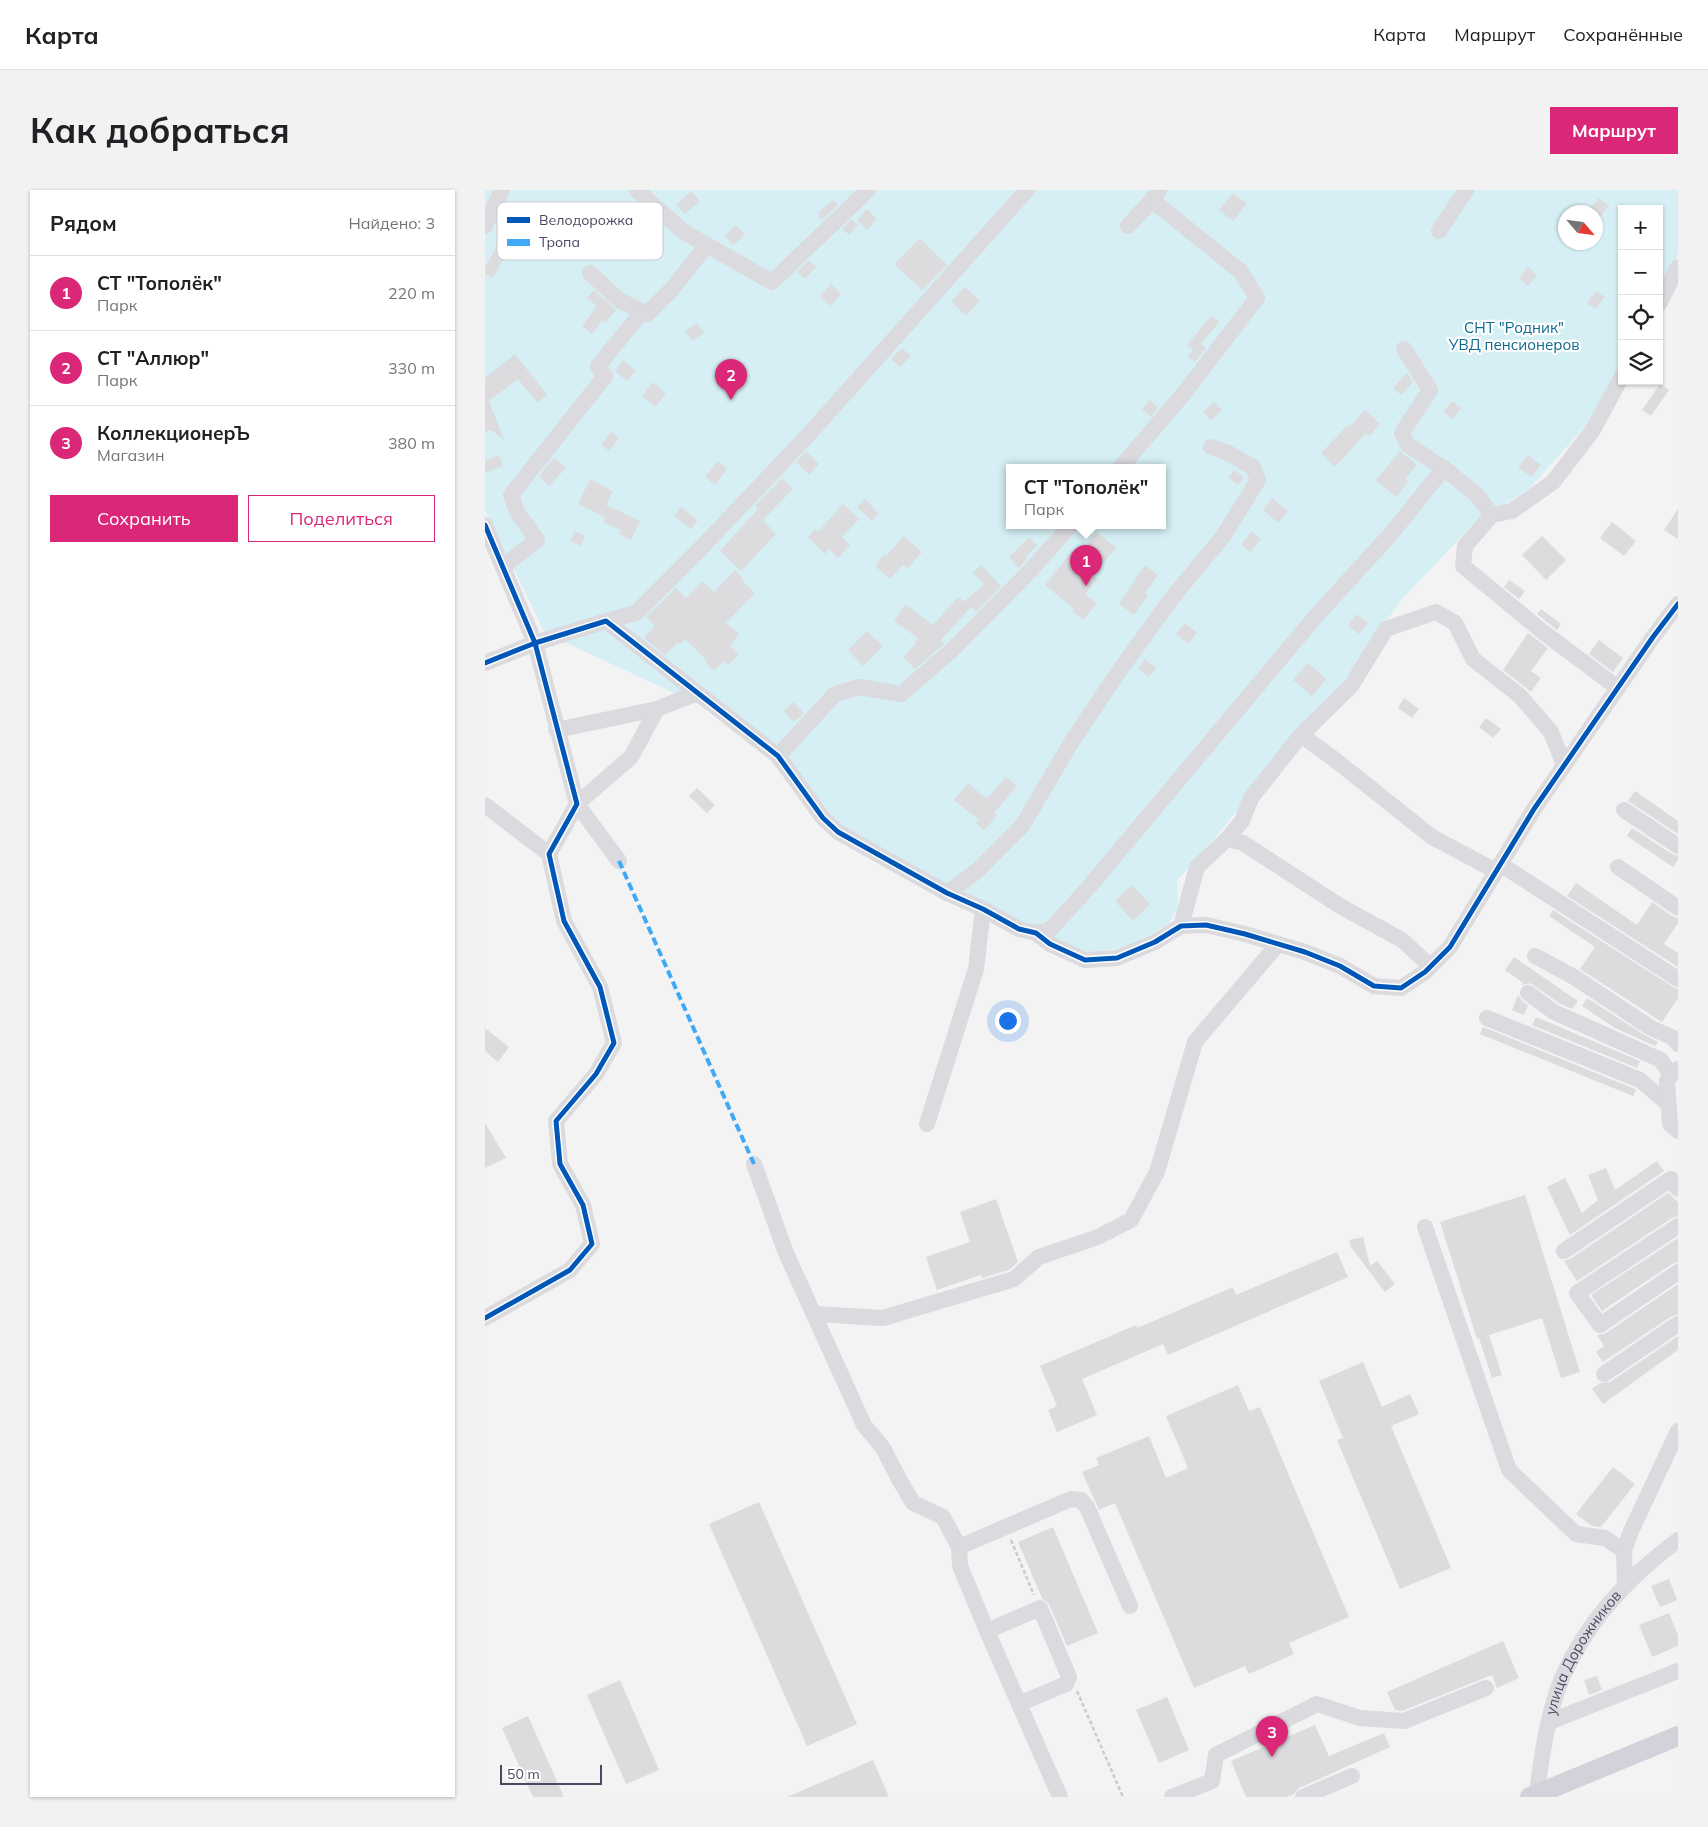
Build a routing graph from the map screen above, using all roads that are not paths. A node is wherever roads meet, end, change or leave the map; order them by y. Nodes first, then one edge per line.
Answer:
1 (502, 190) edge
2 (637, 190) edge
3 (868, 190) edge
4 (1027, 190) edge
5 (1466, 190) edge
6 (1156, 195) edge
7 (650, 202) edge
8 (663, 213) edge
9 (485, 226) edge
10 (1128, 226) dead end
11 (1439, 231) dead end
12 (707, 245) junction
13 (1678, 267) edge
14 (590, 273) dead end
15 (1663, 296) edge
16 (642, 312) junction
17 (1404, 349) dead end
18 (1618, 383) edge
19 (1211, 447) dead end
20 (1124, 464) edge
21 (1444, 468) junction
22 (1492, 515) junction
23 (485, 526) edge
24 (1068, 529) edge
25 (503, 567) junction
26 (1678, 604) edge
27 (606, 621) junction
28 (535, 642) junction
29 (485, 663) edge
30 (1618, 688) junction
31 (697, 693) junction
32 (657, 709) junction
33 (556, 730) junction
34 (1301, 735) junction
35 (778, 756) junction
36 (1564, 765) junction
37 (577, 804) junction
38 (485, 805) edge
39 (1624, 810) dead end
40 (1227, 839) junction
41 (1678, 846) edge
42 (549, 854) junction
43 (619, 861) dead end
44 (1498, 868) junction
45 (1618, 868) dead end
46 (947, 893) junction
47 (1678, 908) edge
48 (983, 909) junction
49 (1181, 926) junction
50 (1036, 933) junction
51 (1279, 944) junction
52 (1535, 956) dead end
53 (1430, 966) junction
54 (1678, 979) edge
55 (1528, 993) dead end
56 (1487, 1018) dead end
57 (1678, 1044) edge
58 (1675, 1071) edge
59 (1669, 1104) junction
60 (927, 1124) dead end
61 (1678, 1131) edge
62 (754, 1164) dead end
63 (1678, 1189) edge
64 (1678, 1226) edge
65 (1425, 1227) dead end
66 (1564, 1251) dead end
67 (1678, 1272) edge
68 (814, 1314) junction
69 (485, 1318) edge
70 (1678, 1324) edge
71 (1604, 1374) dead end
72 (1678, 1431) edge
73 (1678, 1540) edge
74 (959, 1547) junction
75 (1624, 1551) junction
76 (1625, 1584) junction
77 (1129, 1606) dead end
78 (987, 1631) junction
79 (1678, 1671) edge
80 (1486, 1688) dead end
81 (1019, 1704) junction
82 (1549, 1722) junction
83 (1678, 1736) edge
84 (1352, 1776) dead end
85 (1533, 1795) edge
86 (1060, 1797) edge
87 (1171, 1797) edge
88 (1303, 1797) edge

1 - 9 street
2 - 7 street
3 - 12 street
4 - 27 street
5 - 11 street
6 - 10 street
6 - 20 street
8 - 12 street
12 - 16 street
13 - 15 street
14 - 16 street
16 - 25 street
17 - 21 street
18 - 22 street
19 - 46 street
21 - 22 street
21 - 50 street
22 - 30 street
23 - 25 street
24 - 35 street
25 - 28 street
26 - 30 street
27 - 28 street
27 - 31 street
28 - 29 street
28 - 33 street
30 - 36 street
31 - 32 street
31 - 35 street
32 - 33 street
32 - 37 street
33 - 37 street
34 - 36 street
34 - 40 street
34 - 44 street
35 - 46 street
36 - 44 street
37 - 42 street
37 - 43 street
38 - 42 street
39 - 41 street
40 - 49 street
40 - 53 street
42 - 69 street
44 - 53 street
44 - 54 street
45 - 47 street
46 - 48 street
48 - 50 street
48 - 60 street
49 - 50 street
49 - 51 street
51 - 53 street
51 - 68 street
52 - 57 street
55 - 58 street
56 - 59 street
58 - 59 street
59 - 61 street
62 - 68 street
63 - 66 street
64 - 67 street
65 - 75 street
68 - 74 street
70 - 71 street
72 - 75 street
73 - 76 street, улица Дорожников
74 - 77 street
74 - 78 street
75 - 76 street
76 - 82 street, улица Дорожников
78 - 81 street
78 - 81 street
79 - 82 street
80 - 87 street
81 - 86 street
82 - 85 street, улица Дорожников
83 - 85 main road
84 - 88 street

